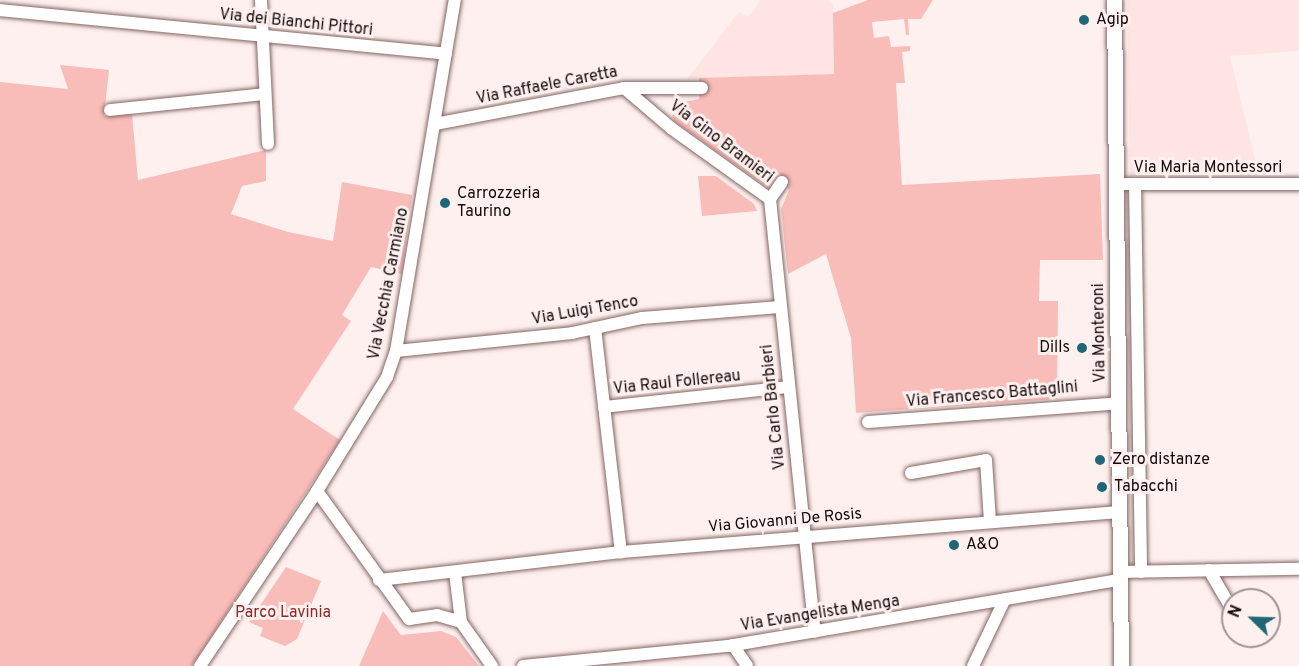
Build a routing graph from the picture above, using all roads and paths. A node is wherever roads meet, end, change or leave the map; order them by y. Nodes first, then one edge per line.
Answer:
1 (261, 0) edge
2 (455, 0) edge
3 (1114, 0) edge
4 (0, 10) edge
5 (263, 36) junction
6 (446, 54) junction
7 (624, 88) junction
8 (702, 88) dead end
9 (266, 94) junction
10 (110, 110) dead end
11 (435, 124) junction
12 (268, 144) dead end
13 (782, 182) dead end
14 (1116, 184) junction
15 (1135, 184) junction
16 (1299, 184) edge
17 (770, 199) junction
18 (780, 308) junction
19 (595, 328) junction
20 (396, 351) junction
21 (788, 387) junction
22 (1119, 403) junction
23 (604, 407) junction
24 (868, 422) dead end
25 (911, 473) dead end
26 (316, 491) junction
27 (1119, 512) junction
28 (990, 522) junction
29 (805, 535) junction
30 (621, 552) junction
31 (1299, 569) edge
32 (1209, 570) junction
33 (455, 572) junction
34 (1141, 572) junction
35 (1120, 576) junction
36 (379, 580) junction
37 (1221, 590) edge
38 (1004, 601) junction
39 (461, 622) junction
40 (815, 632) junction
41 (733, 645) junction
42 (606, 662) edge
43 (574, 664) edge
44 (200, 666) edge
45 (492, 666) edge
46 (523, 666) edge
47 (747, 666) edge
48 (974, 666) edge
49 (1121, 666) edge

1 - 5 street
2 - 6 street, Via Vecchia Carmiano
3 - 14 main road, Via Monteroni
4 - 5 street, Via dei Bianchi Pittori
5 - 6 street, Via dei Bianchi Pittori
5 - 9 street
6 - 11 street, Via Vecchia Carmiano
7 - 8 street, Via Raffaele Caretta
7 - 11 street, Via Raffaele Caretta
7 - 17 street, Via Gino Bramieri
9 - 10 street
9 - 12 street
11 - 20 street, Via Vecchia Carmiano
13 - 17 street
14 - 15 street, Via Maria Montessori
14 - 22 main road, Via Monteroni
15 - 16 street, Via Maria Montessori
15 - 34 street
17 - 18 street, Via Carlo Barbieri
18 - 19 street, Via Luigi Tenco
18 - 21 street, Via Carlo Barbieri
19 - 20 street, Via Luigi Tenco
19 - 23 street
20 - 26 street, Via Vecchia Carmiano
21 - 23 street, Via Raul Follereau
21 - 29 street, Via Carlo Barbieri
22 - 24 street, Via Francesco Battaglini
22 - 27 main road, Via Monteroni
23 - 30 street
25 - 28 street
26 - 36 street
26 - 44 street, Via Vecchia Carmiano
27 - 28 street, Via Giovanni De Rosis
27 - 35 main road, Via Monteroni
28 - 29 street, Via Giovanni De Rosis
29 - 30 street, Via Giovanni De Rosis
29 - 40 street, Via Carlo Barbieri
30 - 33 street, Via Giovanni De Rosis
31 - 32 street, Via Evangelista Menga
32 - 34 street, Via Evangelista Menga
32 - 37 street
33 - 36 street, Via Giovanni De Rosis
33 - 39 street
34 - 35 street, Via Evangelista Menga
35 - 38 street, Via Evangelista Menga
35 - 49 main road, Via Monteroni
36 - 39 street
38 - 40 street, Via Evangelista Menga
38 - 48 street
39 - 45 street
40 - 41 street, Via Evangelista Menga
41 - 42 street, Via Evangelista Menga
41 - 47 street
42 - 43 street, Via Evangelista Menga
43 - 46 street, Via Evangelista Menga

